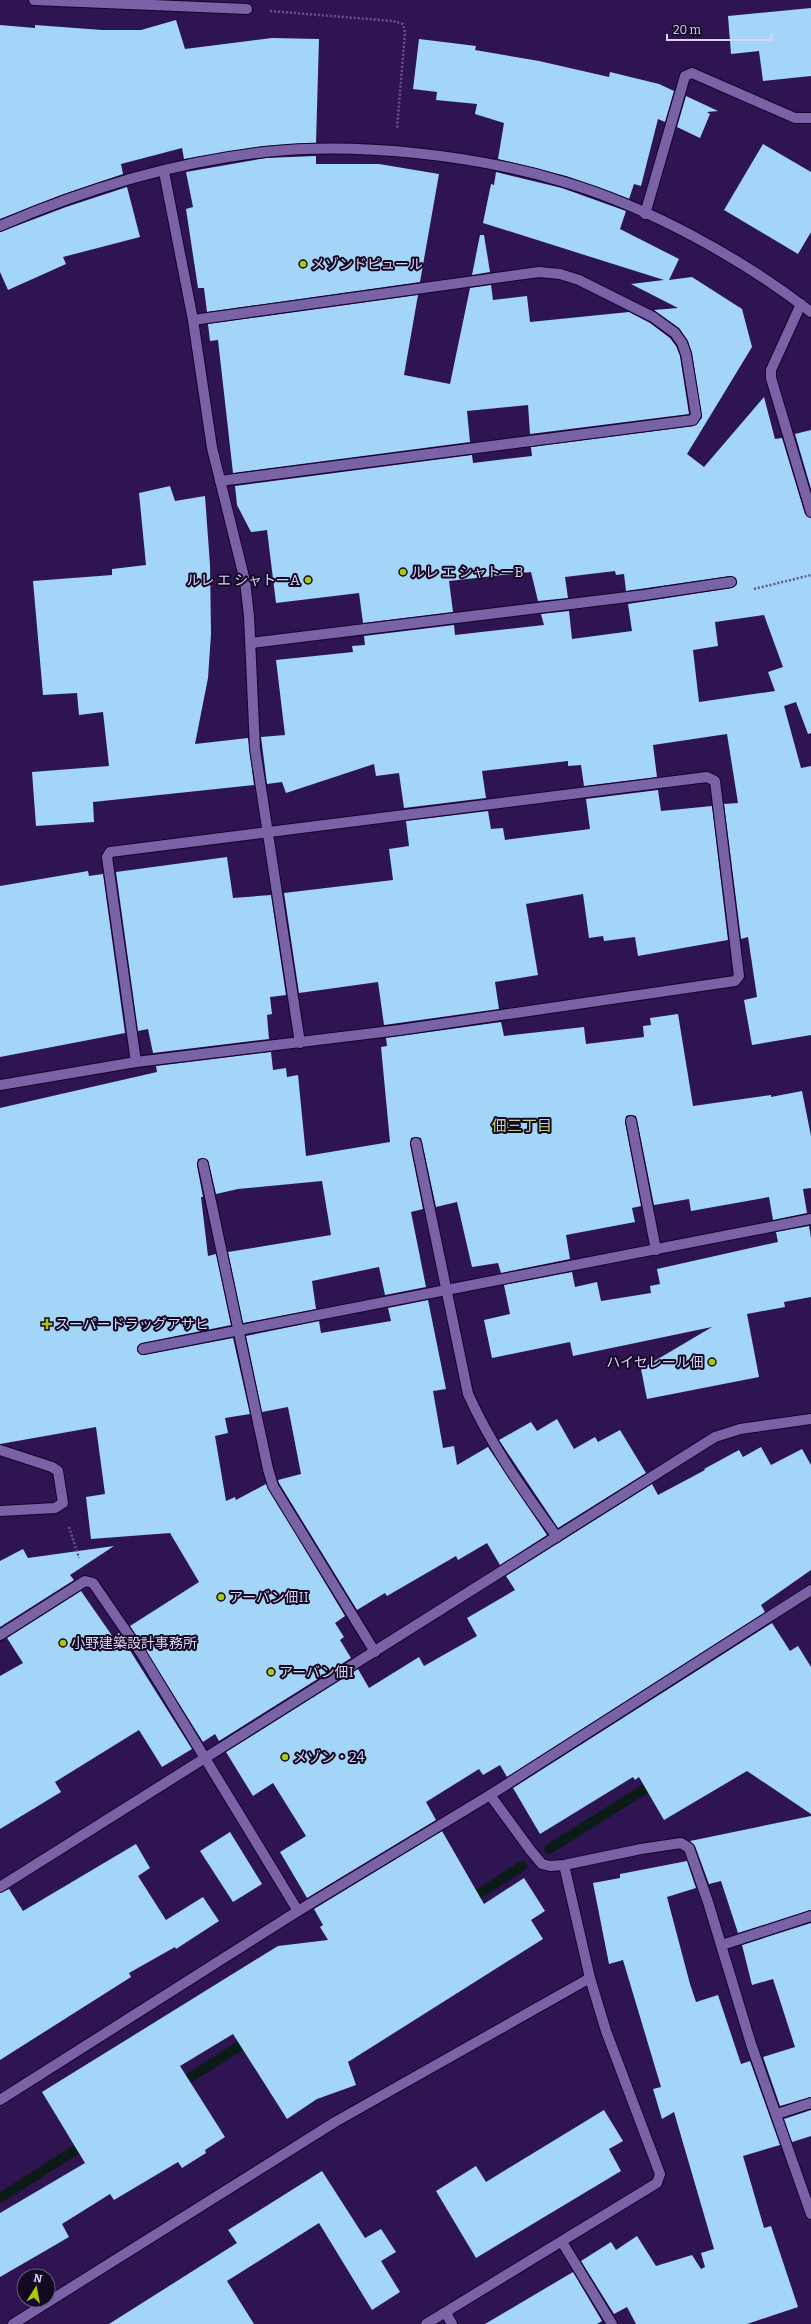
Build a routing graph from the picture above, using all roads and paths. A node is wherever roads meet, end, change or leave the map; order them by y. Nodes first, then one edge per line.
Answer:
1 (34, 0) edge
2 (119, 2) edge
3 (247, 9) joint
4 (811, 118) edge
5 (396, 152) junction
6 (164, 172) junction
7 (646, 214) junction
8 (0, 226) edge
9 (801, 304) junction
10 (811, 312) edge
11 (193, 320) junction
12 (220, 481) junction
13 (811, 512) edge
14 (811, 575) edge
15 (731, 582) joint
16 (251, 643) junction
17 (268, 832) junction
18 (300, 1043) junction
19 (136, 1062) junction
20 (0, 1085) edge
21 (631, 1121) dead end
22 (416, 1143) dead end
23 (203, 1164) dead end
24 (811, 1219) edge
25 (656, 1250) junction
26 (447, 1291) junction
27 (239, 1331) junction
28 (143, 1349) dead end
29 (811, 1419) edge
30 (0, 1450) edge
31 (63, 1503) junction
32 (0, 1511) edge
33 (557, 1537) junction
34 (89, 1582) junction
35 (811, 1590) edge
36 (0, 1635) edge
37 (374, 1652) junction
38 (206, 1758) junction
39 (490, 1795) junction
40 (564, 1865) junction
41 (0, 1887) edge
42 (298, 1911) junction
43 (811, 1916) edge
44 (722, 1945) junction
45 (590, 1978) junction
46 (0, 2100) edge
47 (811, 2103) edge
48 (777, 2114) junction
49 (811, 2214) edge
50 (562, 2242) junction
51 (446, 2313) junction
52 (13, 2324) edge
53 (426, 2324) edge
54 (452, 2324) edge
55 (612, 2324) edge

1 - 2 street
2 - 3 street
3 - 5 path
4 - 7 street
5 - 6 street
5 - 7 street
6 - 8 street
6 - 11 street
7 - 9 street
9 - 10 street
9 - 13 street
11 - 12 street
11 - 12 street
12 - 16 street
14 - 15 path
15 - 16 street
16 - 17 street
17 - 18 street
17 - 18 street
17 - 19 street
18 - 19 street
19 - 20 street
21 - 25 street
22 - 26 street
23 - 27 street
24 - 25 street
25 - 26 street
26 - 27 street
26 - 33 street
27 - 28 street
27 - 37 street
29 - 33 street
30 - 31 street
31 - 32 street
31 - 34 path
33 - 37 street
34 - 36 street
34 - 38 street
35 - 39 street
37 - 38 street
38 - 41 street
38 - 42 street
39 - 40 street
39 - 42 street
40 - 44 street
40 - 45 street
42 - 46 street
43 - 44 street
44 - 48 street
45 - 50 street
45 - 52 street
47 - 48 street
48 - 49 street
50 - 51 street
50 - 55 street
51 - 53 street
51 - 54 street

